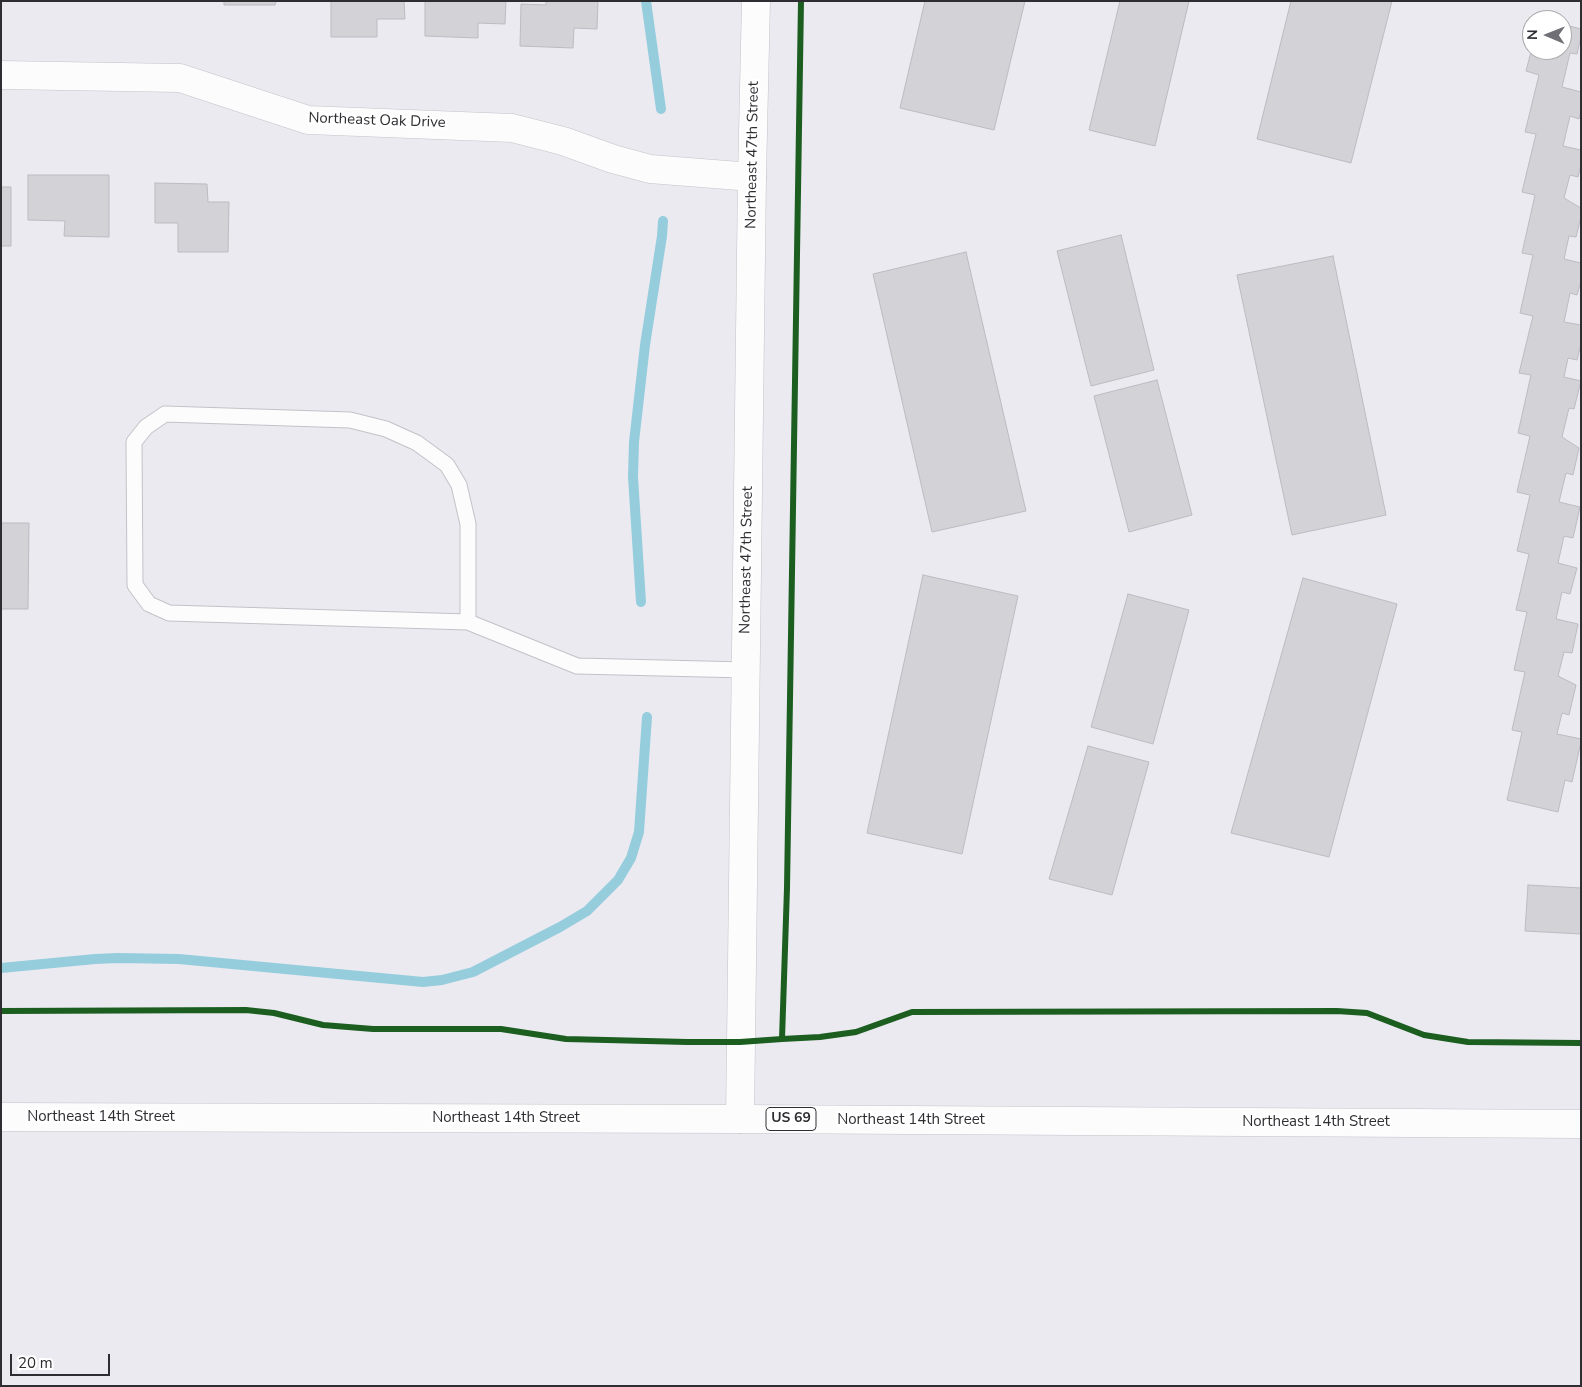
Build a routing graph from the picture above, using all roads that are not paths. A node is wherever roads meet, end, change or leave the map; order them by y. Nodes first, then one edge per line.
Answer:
1 (756, 1) edge
2 (1, 75) edge
3 (752, 177) junction
4 (468, 622) junction
5 (746, 670) junction
6 (1, 1117) edge
7 (740, 1119) junction
8 (1581, 1124) edge

1 - 3 street, Northeast 47th Street
2 - 3 street, Northeast Oak Drive
3 - 5 street, Northeast 47th Street
4 - 4 lane
4 - 5 lane
5 - 7 street, Northeast 47th Street
6 - 7 street, Northeast 14th Street / US 69
7 - 8 street, Northeast 14th Street / US 69

